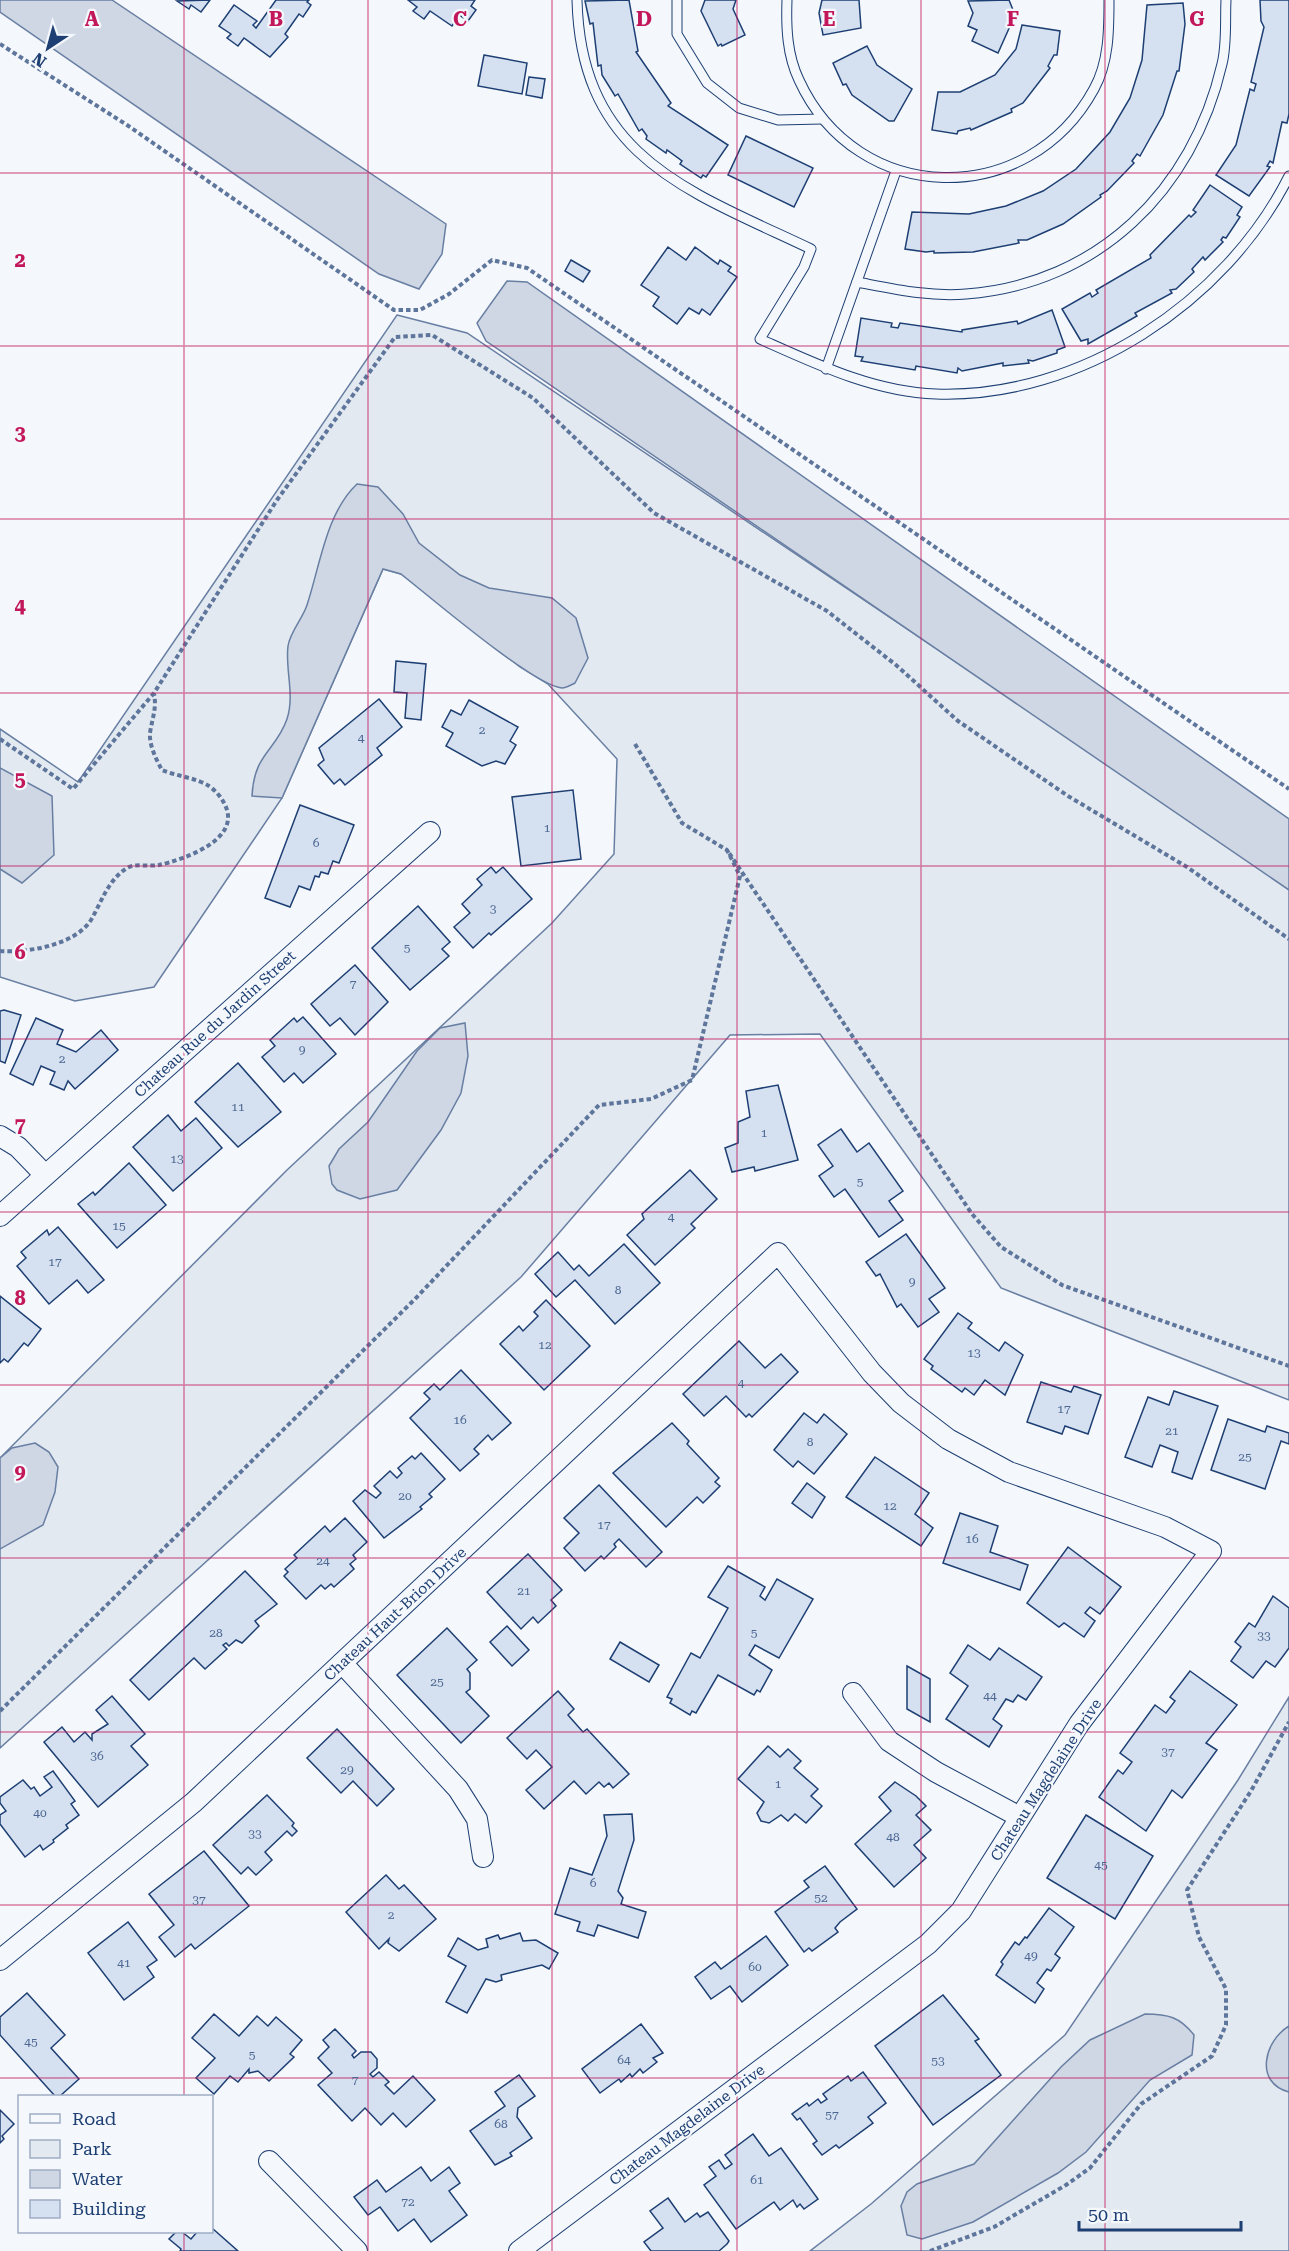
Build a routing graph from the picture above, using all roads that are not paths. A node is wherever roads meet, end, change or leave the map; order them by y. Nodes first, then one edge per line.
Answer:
1 (577, 0) edge
2 (677, 0) edge
3 (787, 0) edge
4 (1109, 0) edge
5 (1226, 0) edge
6 (822, 119) junction
7 (896, 171) junction
8 (1289, 176) edge
9 (857, 282) junction
10 (826, 369) junction
11 (430, 832) dead end
12 (0, 1136) edge
13 (45, 1175) junction
14 (0, 1215) edge
15 (778, 1253) joint
16 (342, 1663) junction
17 (853, 1693) dead end
18 (1018, 1816) junction
19 (483, 1857) dead end
20 (0, 1960) edge
21 (269, 2161) dead end
22 (357, 2251) edge
23 (519, 2251) edge

1 - 10 lane
2 - 6 lane
3 - 6 lane
4 - 7 lane
5 - 9 lane
6 - 7 lane
7 - 9 lane
8 - 10 lane
9 - 10 lane
11 - 13 street, Chateau Rue du Jardin Street
12 - 13 street
13 - 14 street, Chateau Rue du Jardin Street
15 - 16 street, Chateau Haut-Brion Drive
15 - 18 street, Chateau Magdelaine Drive
16 - 19 street
16 - 20 street, Chateau Haut-Brion Drive
17 - 18 street
18 - 23 street, Chateau Magdelaine Drive
21 - 22 street

